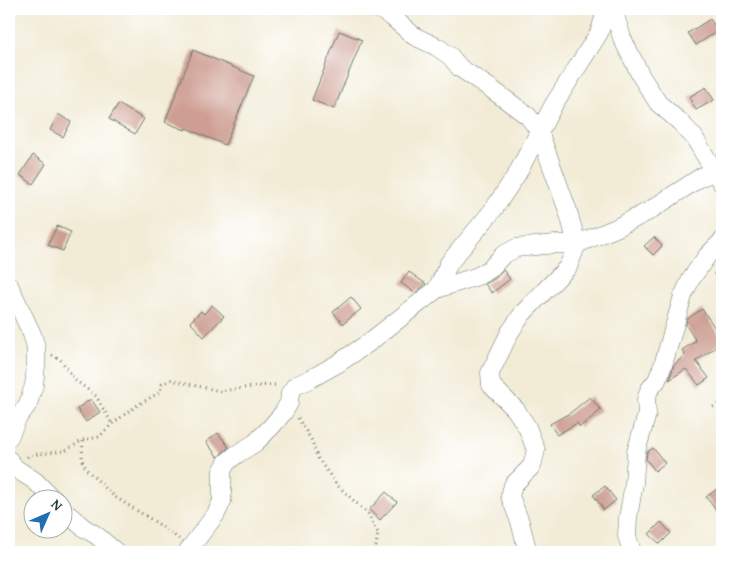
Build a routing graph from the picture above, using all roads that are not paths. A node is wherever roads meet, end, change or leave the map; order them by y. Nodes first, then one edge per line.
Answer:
1 (380, 9) edge
2 (607, 9) edge
3 (613, 9) edge
4 (539, 131) junction
5 (720, 175) edge
6 (722, 241) edge
7 (577, 244) junction
8 (9, 285) edge
9 (437, 289) junction
10 (9, 437) edge
11 (12, 464) edge
12 (42, 488) edge
13 (72, 518) edge
14 (189, 550) edge
15 (116, 552) edge
16 (528, 552) edge
17 (632, 552) edge

1 - 4 street
2 - 4 street
3 - 5 street
4 - 7 street
4 - 9 street
5 - 7 street
6 - 17 street
7 - 9 street
7 - 16 street
8 - 10 street
9 - 14 street
11 - 12 street
13 - 15 street

